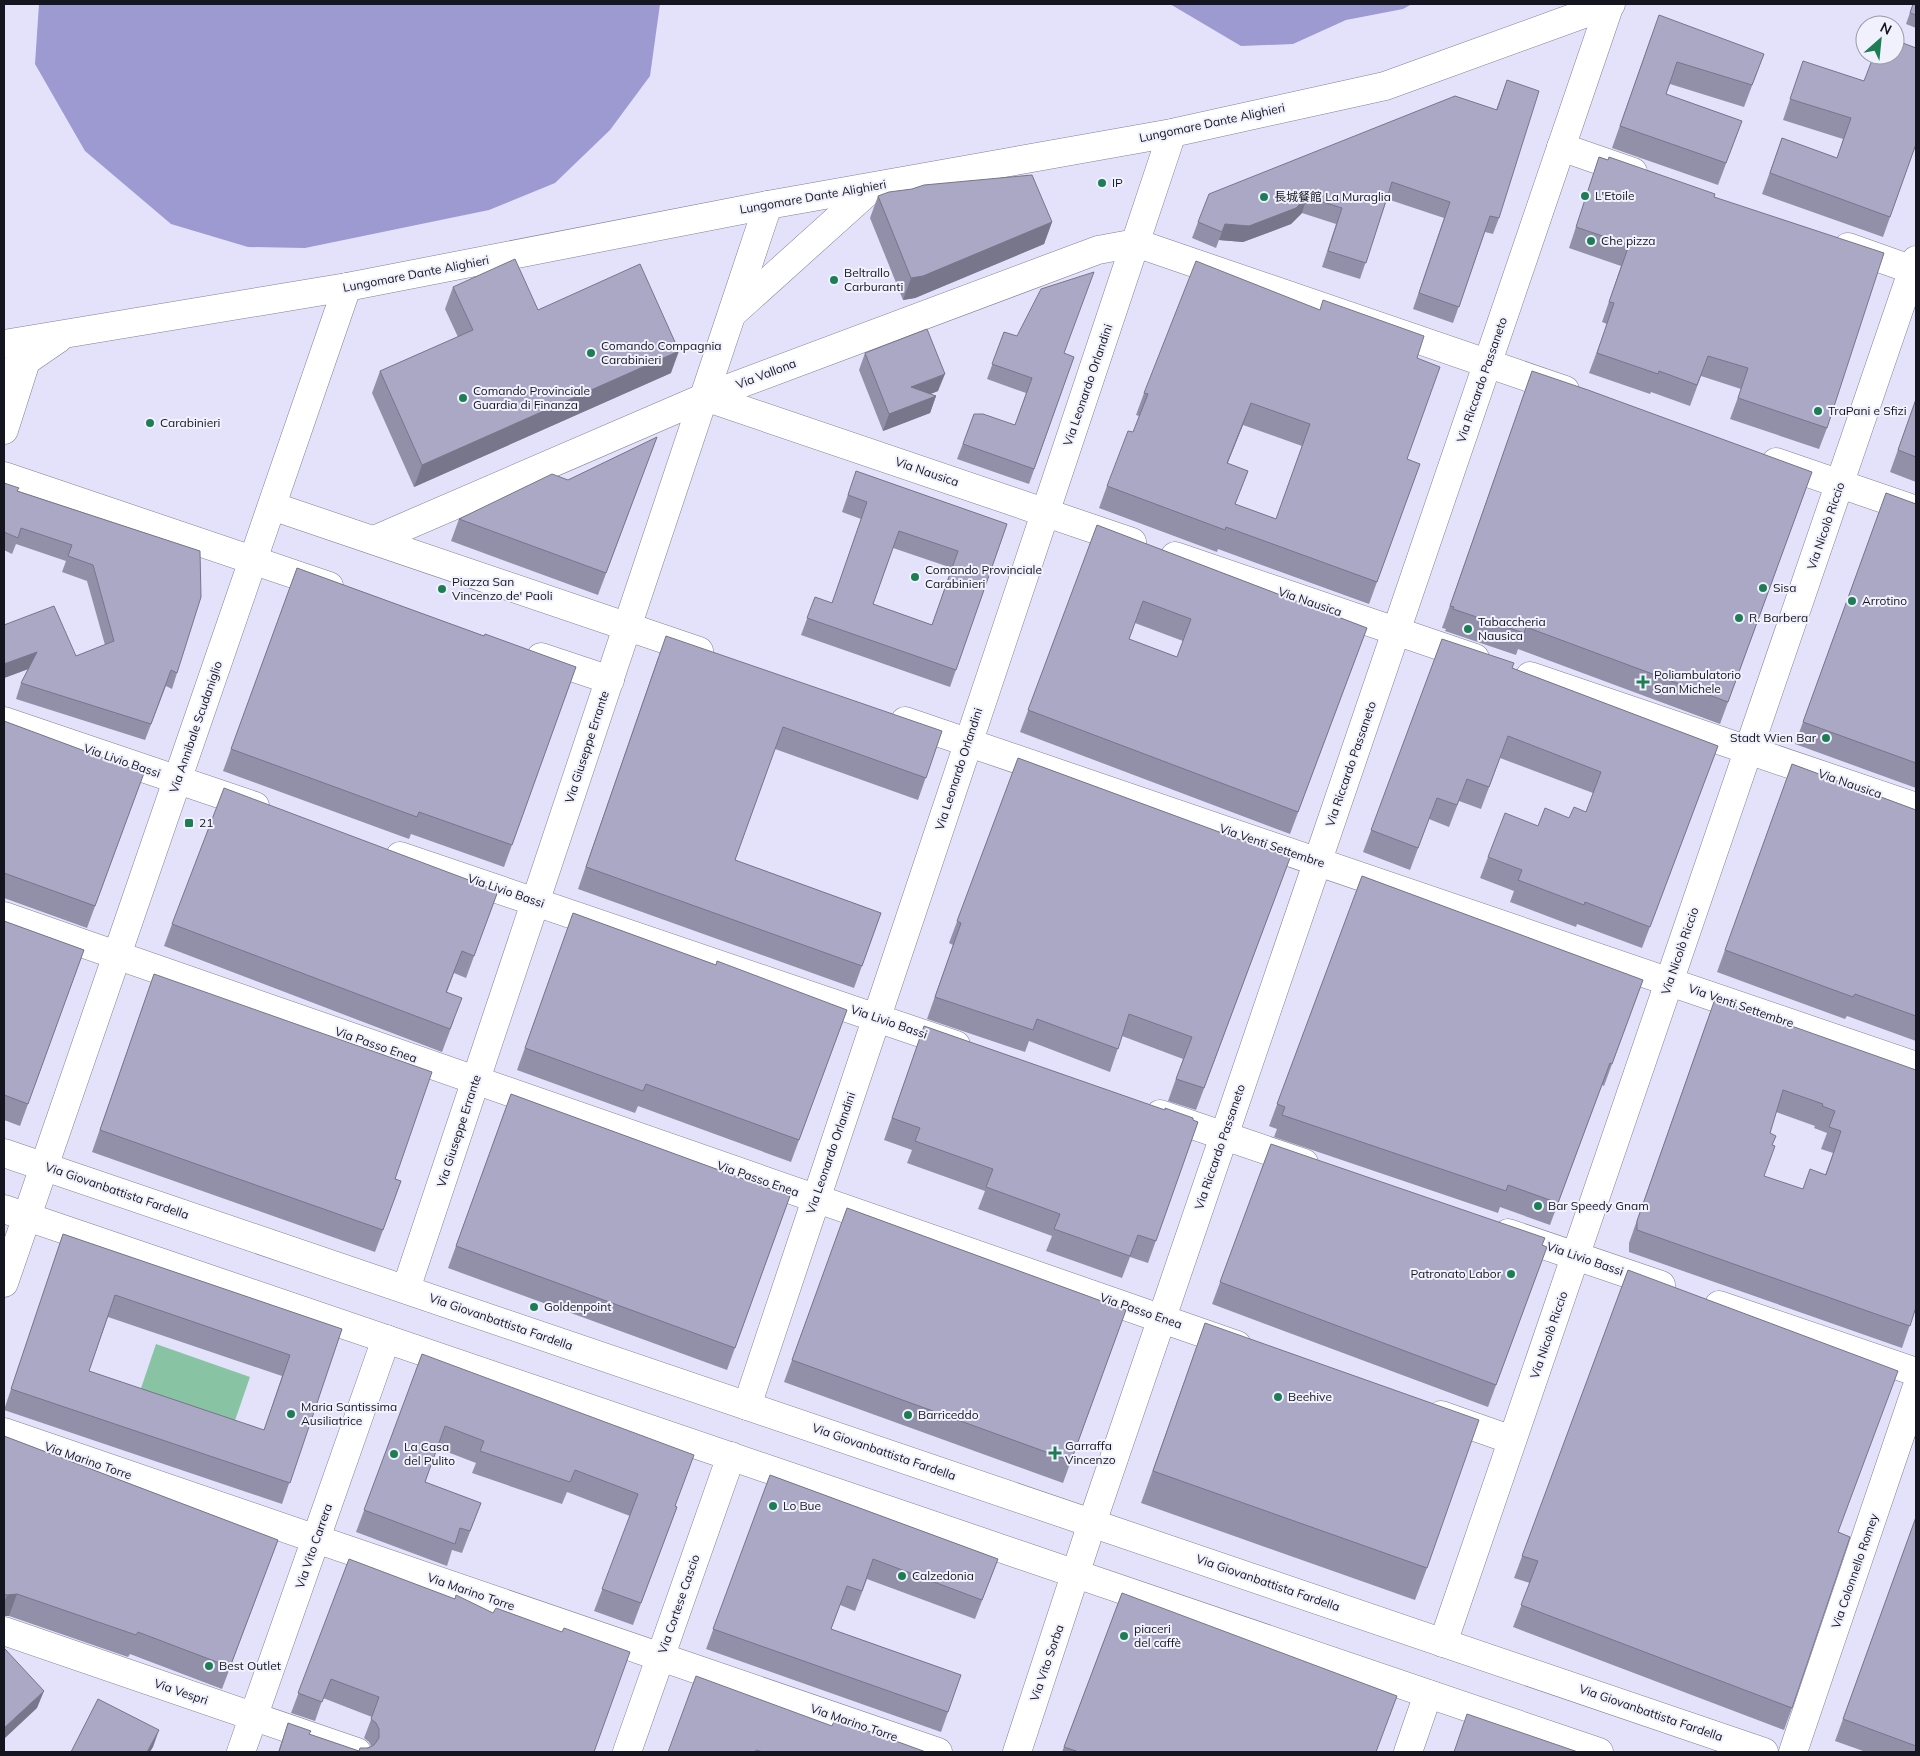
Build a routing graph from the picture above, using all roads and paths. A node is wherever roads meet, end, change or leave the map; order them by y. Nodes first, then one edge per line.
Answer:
1 (1610, 4) edge
2 (1172, 133) junction
3 (1561, 147) junction
4 (1654, 179) edge
5 (873, 187) junction
6 (768, 205) junction
7 (1820, 237) edge
8 (1136, 243) junction
9 (1915, 265) edge
10 (347, 288) junction
11 (732, 314) junction
12 (66, 334) junction
13 (4, 344) edge
14 (26, 361) junction
15 (1487, 363) junction
16 (4, 376) edge
17 (704, 397) junction
18 (1589, 398) edge
19 (4, 430) edge
20 (1756, 455) edge
21 (4, 476) edge
22 (1840, 484) junction
23 (272, 506) junction
24 (1916, 510) edge
25 (1045, 512) junction
26 (374, 540) junction
27 (253, 560) junction
28 (356, 595) edge
29 (628, 627) junction
30 (1396, 631) junction
31 (516, 648) edge
32 (722, 659) edge
33 (610, 680) junction
34 (883, 714) edge
35 (4, 721) edge
36 (968, 743) junction
37 (1749, 750) junction
38 (177, 780) junction
39 (1916, 807) edge
40 (281, 815) edge
41 (375, 847) edge
42 (1318, 862) junction
43 (536, 902) junction
44 (4, 916) edge
45 (117, 956) junction
46 (1669, 982) junction
47 (876, 1018) junction
48 (980, 1053) edge
49 (1916, 1066) edge
50 (476, 1080) junction
51 (1140, 1107) edge
52 (1224, 1136) junction
53 (4, 1152) edge
54 (44, 1166) junction
55 (1326, 1171) edge
56 (816, 1199) junction
57 (15, 1213) edge
58 (1482, 1224) edge
59 (1576, 1256) junction
60 (4, 1283) edge
61 (406, 1290) junction
62 (1162, 1318) junction
63 (386, 1339) junction
64 (1263, 1354) edge
65 (1916, 1372) edge
66 (1916, 1389) edge
67 (747, 1406) junction
68 (1420, 1408) edge
69 (4, 1432) edge
70 (1512, 1440) junction
71 (731, 1456) junction
72 (1092, 1523) junction
73 (316, 1539) junction
74 (1077, 1574) junction
75 (4, 1631) edge
76 (1443, 1643) junction
77 (660, 1657) junction
78 (1428, 1694) junction
79 (254, 1717) junction
80 (241, 1752) edge
81 (358, 1752) edge
82 (627, 1752) edge
83 (938, 1752) edge
84 (1017, 1752) edge
85 (1408, 1752) edge
86 (1599, 1752) edge
87 (1764, 1752) edge
88 (1793, 1752) edge

1 - 2 street, Lungomare Dante Alighieri
1 - 3 street, Via Riccardo Passaneto
2 - 5 street, Lungomare Dante Alighieri
2 - 8 street, Via Leonardo Orlandini
3 - 4 street
3 - 15 street, Via Riccardo Passaneto
5 - 6 street, Lungomare Dante Alighieri
5 - 11 street
6 - 10 street, Lungomare Dante Alighieri
6 - 11 street, Via Giuseppe Errante
7 - 9 street
8 - 15 street
8 - 17 street, Via Vallona
8 - 25 street, Via Leonardo Orlandini
9 - 22 street, Via Nicolò Riccio
10 - 12 street, Lungomare Dante Alighieri
10 - 23 street, Via Annibale Scudaniglio
11 - 17 street, Via Giuseppe Errante
12 - 13 street, Lungomare Dante Alighieri
12 - 14 street
14 - 16 street
14 - 19 street
15 - 18 street
15 - 30 street, Via Riccardo Passaneto
17 - 25 street, Via Nausica
17 - 26 street, Via Vallona
17 - 29 street, Via Giuseppe Errante
20 - 22 street
21 - 27 street
22 - 24 street
22 - 37 street, Via Nicolò Riccio
23 - 26 street
23 - 27 street, Via Annibale Scudaniglio
25 - 30 street, Via Nausica
25 - 36 street, Via Leonardo Orlandini
26 - 29 street
27 - 28 street
27 - 38 street, Via Annibale Scudaniglio
29 - 32 street
29 - 33 street, Via Giuseppe Errante
30 - 37 street, Via Nausica
30 - 42 street, Via Riccardo Passaneto
31 - 33 street
33 - 43 street, Via Giuseppe Errante
34 - 36 street, Via Venti Settembre
35 - 38 street, Via Livio Bassi
36 - 42 street, Via Venti Settembre
36 - 47 street, Via Leonardo Orlandini
37 - 39 street, Via Nausica
37 - 46 street, Via Nicolò Riccio
38 - 40 street, Via Livio Bassi
38 - 45 street, Via Annibale Scudaniglio
41 - 43 street, Via Livio Bassi
42 - 46 street, Via Venti Settembre
42 - 52 street, Via Riccardo Passaneto
43 - 47 street, Via Livio Bassi
43 - 50 street, Via Giuseppe Errante
44 - 45 street, Via Passo Enea
45 - 50 street, Via Passo Enea
45 - 54 street, Via Annibale Scudaniglio
46 - 49 street, Via Venti Settembre
46 - 59 street, Via Nicolò Riccio
47 - 48 street, Via Livio Bassi
47 - 56 street, Via Leonardo Orlandini
50 - 56 street, Via Passo Enea
50 - 61 street, Via Giuseppe Errante
51 - 52 street
52 - 55 street
52 - 62 street, Via Riccardo Passaneto
53 - 54 street, Via Giovanbattista Fardella
54 - 57 street, Via Annibale Scudaniglio
54 - 61 street, Via Giovanbattista Fardella
56 - 62 street, Via Passo Enea
56 - 67 street, Via Leonardo Orlandini
57 - 60 street, Via Annibale Scudaniglio
57 - 63 street
58 - 59 street, Via Livio Bassi
59 - 65 street, Via Livio Bassi
59 - 70 street, Via Nicolò Riccio
61 - 67 street, Via Giovanbattista Fardella
62 - 64 street, Via Passo Enea
62 - 72 street, Via Riccardo Passaneto
63 - 71 street
63 - 73 street, Via Vito Carrera
66 - 88 street, Via Colonnello Romey
67 - 72 street, Via Giovanbattista Fardella
68 - 70 street
69 - 73 street, Via Marino Torre
70 - 76 street, Via Nicolò Riccio
71 - 74 street
71 - 77 street, Via Cortese Cascio
72 - 74 street, Via Vito Sorba
72 - 76 street, Via Giovanbattista Fardella
73 - 77 street, Via Marino Torre
73 - 79 street, Via Vito Carrera
74 - 78 street
74 - 84 street, Via Vito Sorba
75 - 79 street, Via Vespri
76 - 87 street, Via Giovanbattista Fardella
77 - 82 street, Via Cortese Cascio
77 - 83 street, Via Marino Torre
78 - 85 street
78 - 86 street
79 - 80 street, Via Vito Carrera
79 - 81 street, Via Vespri

